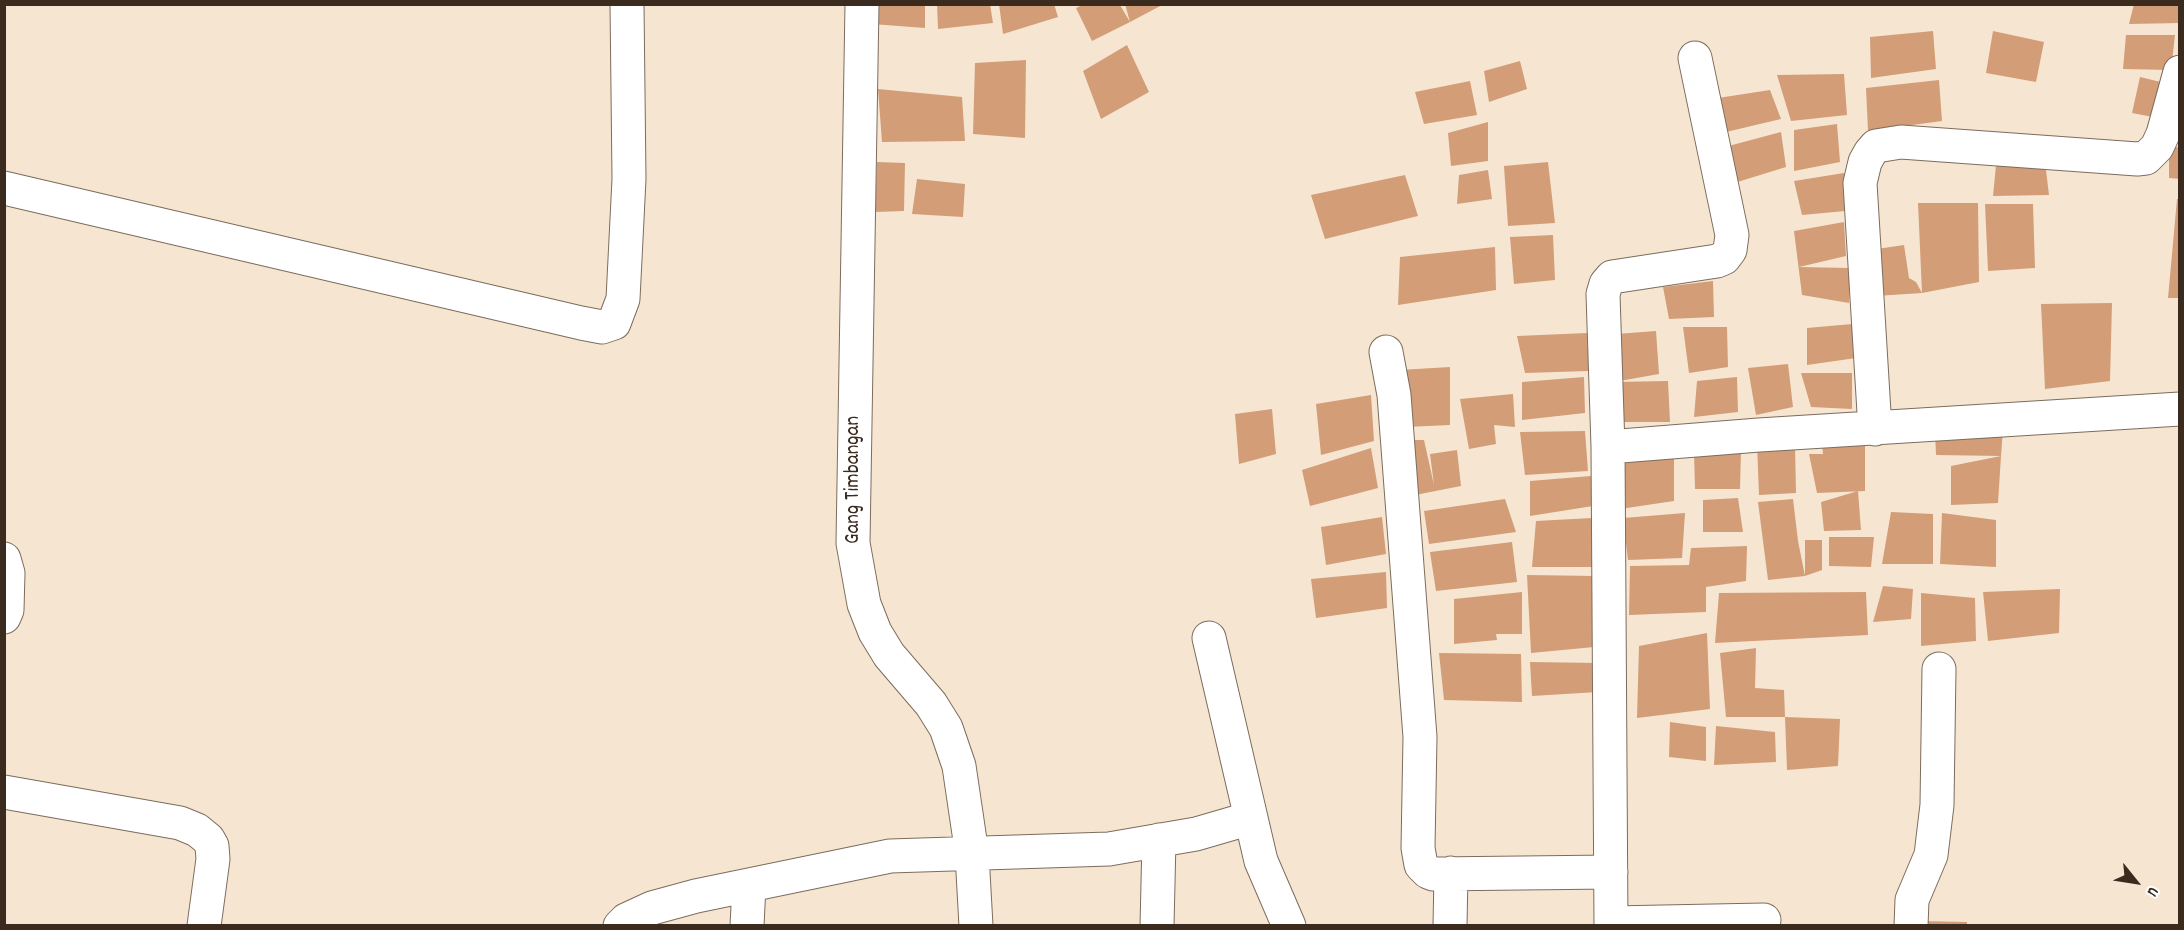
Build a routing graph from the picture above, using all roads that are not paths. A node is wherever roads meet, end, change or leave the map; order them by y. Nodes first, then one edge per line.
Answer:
1 (627, 4) edge
2 (862, 4) edge
3 (1695, 58) dead end
4 (2180, 72) edge
5 (4, 188) edge
6 (1386, 352) dead end
7 (2180, 409) edge
8 (1875, 429) junction
9 (1608, 447) junction
10 (4, 559) edge
11 (4, 617) edge
12 (1209, 638) dead end
13 (1939, 669) dead end
14 (4, 792) edge
15 (1251, 818) junction
16 (1159, 840) junction
17 (972, 854) junction
18 (1611, 872) junction
19 (1451, 873) junction
20 (749, 885) junction
21 (1764, 920) dead end
22 (1611, 924) edge
23 (204, 926) edge
24 (620, 926) edge
25 (747, 926) edge
26 (976, 926) edge
27 (1157, 926) edge
28 (1289, 926) edge
29 (1450, 926) edge
30 (1911, 926) edge

1 - 5 street
2 - 17 street, Gang Timbangan
3 - 9 street
4 - 8 street
6 - 19 street
7 - 8 street
8 - 9 street
9 - 18 street
10 - 11 street
12 - 15 street
13 - 30 street
14 - 23 street
15 - 16 street
15 - 28 street
16 - 17 street
16 - 27 street
17 - 20 street
17 - 26 street, Gang Timbangan
18 - 19 street
18 - 22 street
19 - 29 street
20 - 24 street
20 - 25 street
21 - 22 street

